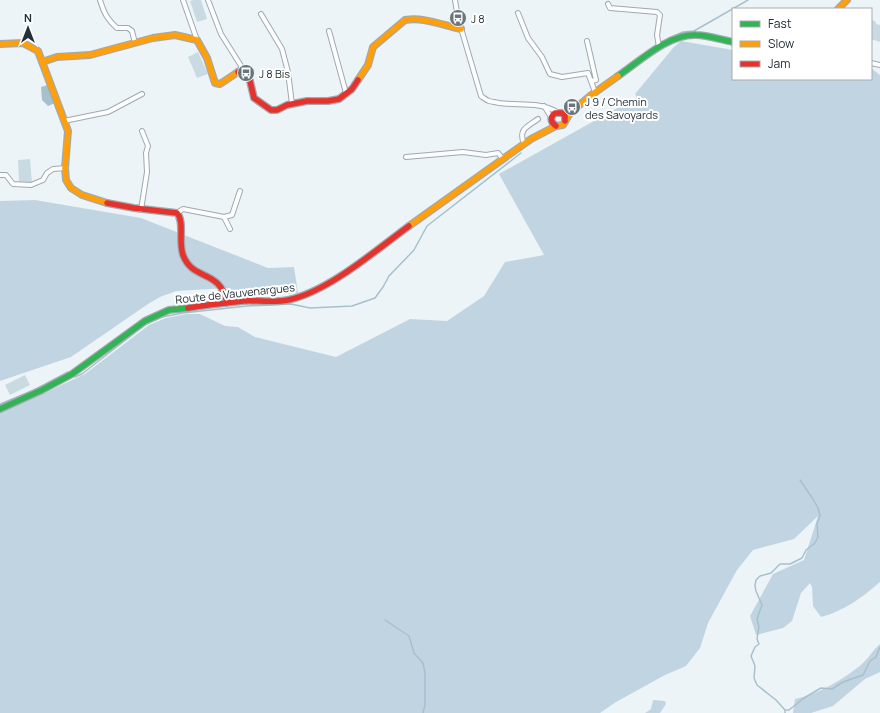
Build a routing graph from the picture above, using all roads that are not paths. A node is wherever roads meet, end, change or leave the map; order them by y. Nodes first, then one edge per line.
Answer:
1 (100, 0) edge
2 (183, 0) edge
3 (208, 0) edge
4 (455, 0) edge
5 (847, 0) edge
6 (608, 4) dead end
7 (839, 8) edge
8 (518, 13) dead end
9 (261, 14) dead end
10 (461, 28) junction
11 (329, 31) dead end
12 (197, 40) junction
13 (587, 41) dead end
14 (732, 42) edge
15 (135, 43) junction
16 (0, 44) edge
17 (659, 46) junction
18 (42, 62) junction
19 (243, 69) junction
20 (592, 81) junction
21 (596, 92) junction
22 (346, 93) junction
23 (142, 94) dead end
24 (590, 96) junction
25 (292, 104) junction
26 (544, 106) junction
27 (559, 112) junction
28 (538, 119) dead end
29 (551, 119) junction
30 (64, 121) junction
31 (565, 121) junction
32 (556, 126) junction
33 (142, 131) dead end
34 (531, 139) junction
35 (524, 144) junction
36 (406, 157) dead end
37 (503, 159) junction
38 (66, 168) junction
39 (0, 176) edge
40 (240, 191) dead end
41 (141, 210) junction
42 (177, 213) junction
43 (224, 217) junction
44 (230, 229) dead end
45 (227, 303) junction
46 (0, 408) edge

1 - 15 street
2 - 12 street
3 - 19 street
4 - 10 street
5 - 7 main road
6 - 17 street
8 - 20 street
9 - 25 street
10 - 22 main road
10 - 26 street
11 - 22 street
12 - 15 main road
12 - 19 main road
13 - 20 street
14 - 17 main road
15 - 18 main road
16 - 18 main road
17 - 21 main road
18 - 30 main road
19 - 25 main road
20 - 21 street
21 - 24 main road
22 - 25 main road
23 - 30 street
24 - 27 main road
24 - 31 main road
26 - 27 street
26 - 29 street
27 - 29 main road
27 - 31 main road
28 - 35 street
29 - 32 main road
29 - 34 main road, Route de Vauvenargues
30 - 38 main road
31 - 32 main road
32 - 34 main road, Route de Vauvenargues
33 - 41 street
34 - 35 main road, Route de Vauvenargues
35 - 37 main road, Route de Vauvenargues
36 - 37 street
37 - 45 main road, Route de Vauvenargues
38 - 39 street
38 - 41 main road
40 - 43 street
41 - 42 main road
42 - 43 street
42 - 45 main road
43 - 44 street
45 - 46 main road, Route de Vauvenargues

